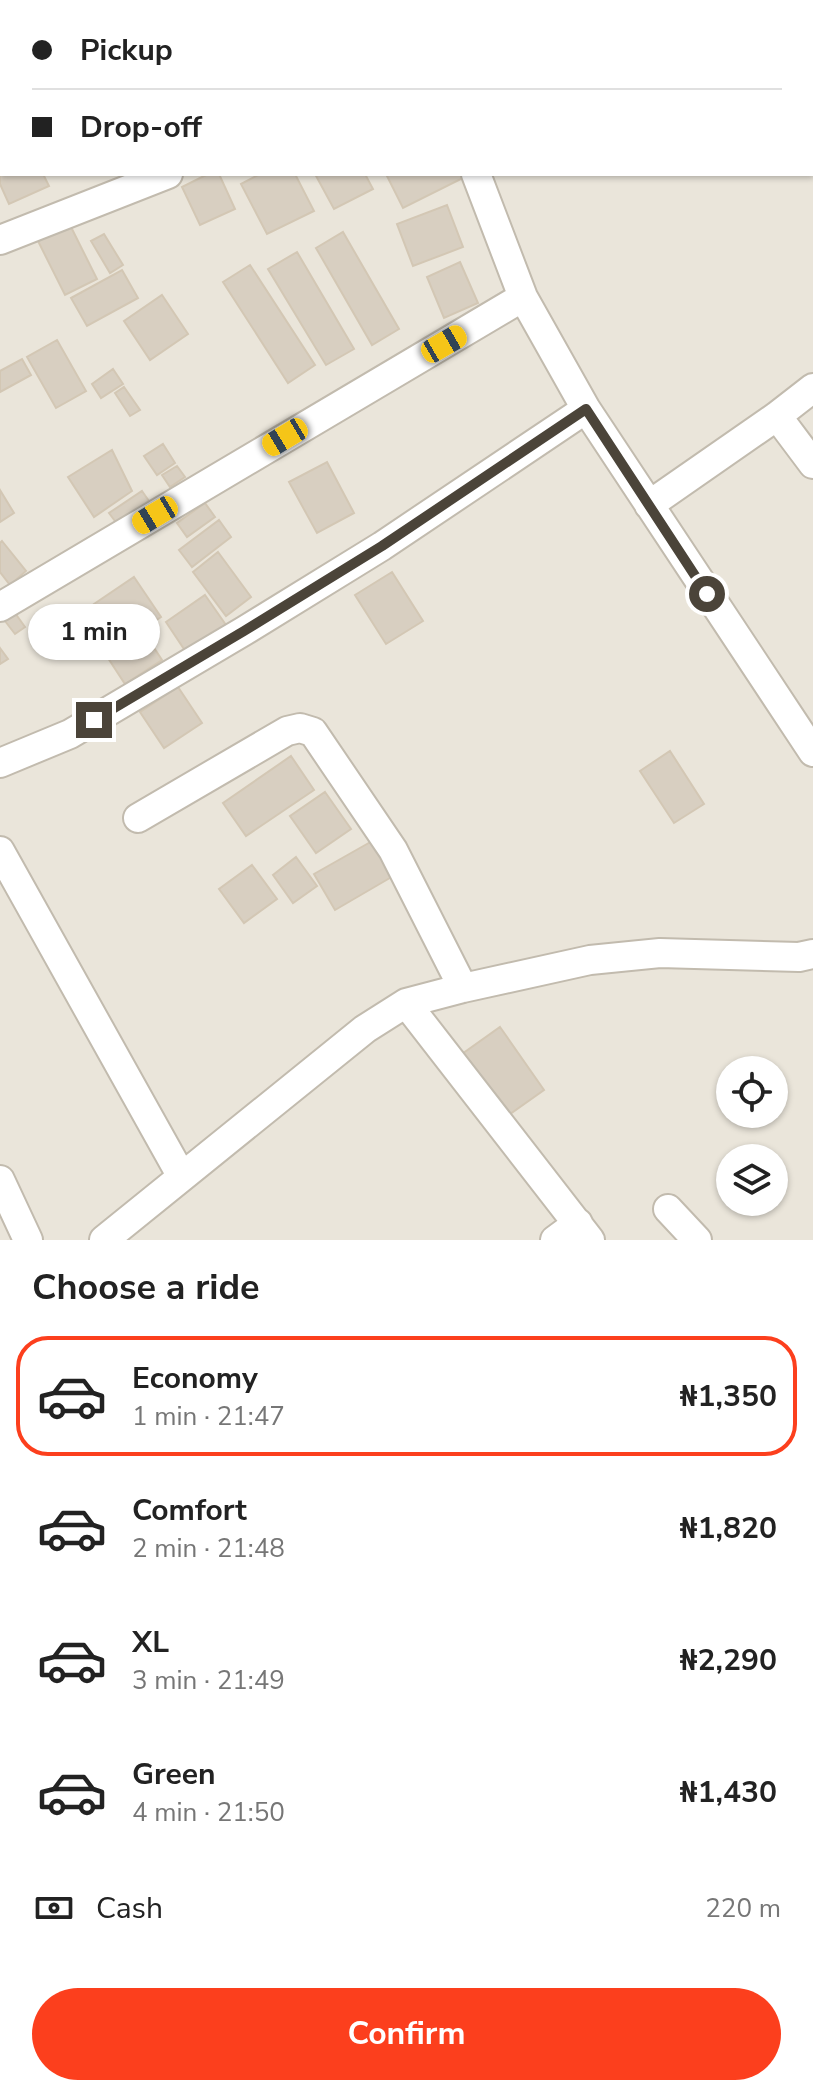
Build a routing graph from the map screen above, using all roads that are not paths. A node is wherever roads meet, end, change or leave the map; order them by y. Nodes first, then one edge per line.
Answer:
1 (163, 176) edge
2 (477, 176) edge
3 (0, 240) edge
4 (523, 297) junction
5 (813, 388) edge
6 (586, 409) junction
7 (777, 416) junction
8 (813, 464) edge
9 (649, 505) junction
10 (0, 607) edge
11 (813, 752) edge
12 (0, 763) edge
13 (138, 818) dead end
14 (0, 851) edge
15 (813, 954) edge
16 (463, 988) junction
17 (406, 1003) junction
18 (182, 1177) junction
19 (0, 1180) edge
20 (668, 1209) dead end
21 (574, 1234) edge
22 (28, 1240) edge
23 (104, 1240) edge
24 (697, 1240) edge

1 - 3 street
2 - 4 street
4 - 6 street
4 - 10 street
5 - 7 street
6 - 9 street
6 - 12 street
7 - 8 street
7 - 9 street
9 - 11 street
13 - 16 street
14 - 18 street
15 - 16 street
16 - 17 street
17 - 18 street
17 - 21 street
18 - 23 street
19 - 22 street
20 - 24 street

